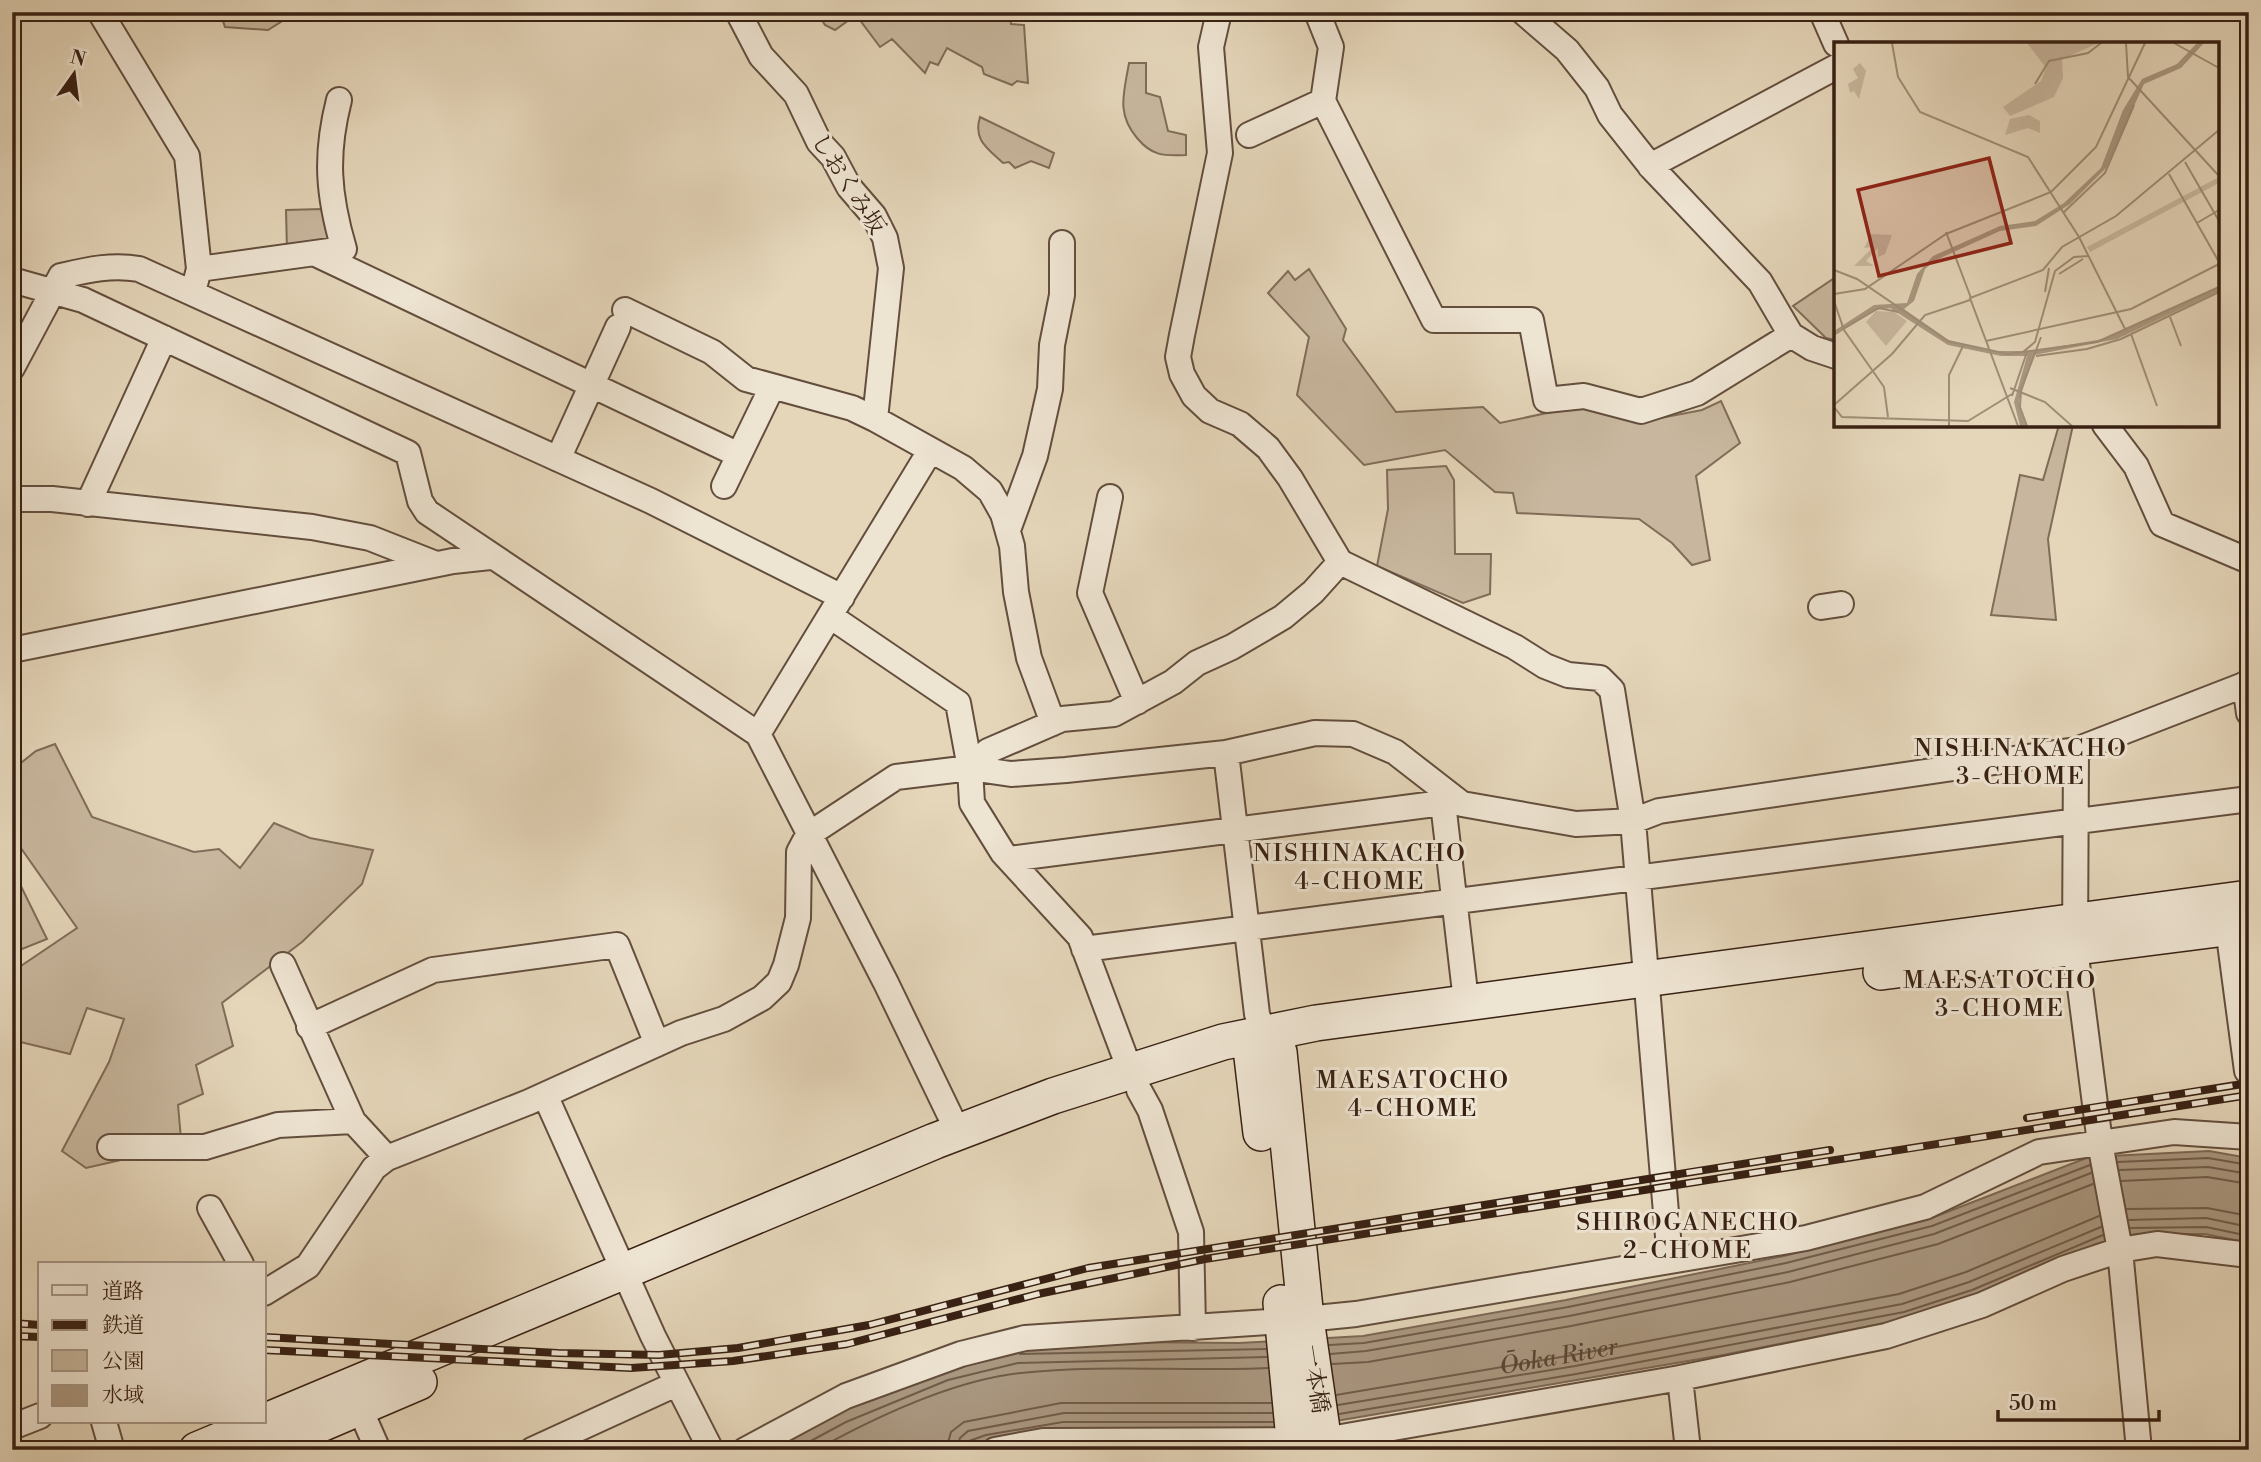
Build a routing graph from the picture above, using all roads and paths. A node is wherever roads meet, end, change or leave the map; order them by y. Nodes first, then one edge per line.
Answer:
1 (100, 12) edge
2 (738, 12) edge
3 (1207, 12) edge
4 (1219, 12) edge
5 (1317, 12) edge
6 (1523, 12) edge
7 (1822, 12) edge
8 (1835, 42) edge
9 (1211, 47) junction
10 (1834, 67) edge
11 (340, 100) dead end
12 (1323, 101) junction
13 (1249, 135) dead end
14 (1650, 166) junction
15 (1062, 243) dead end
16 (318, 255) junction
17 (12, 280) edge
18 (196, 281) junction
19 (54, 292) junction
20 (1791, 335) junction
21 (164, 338) junction
22 (1834, 355) edge
23 (12, 368) edge
24 (591, 385) junction
25 (772, 387) junction
26 (875, 419) junction
27 (2107, 427) edge
28 (930, 451) junction
29 (739, 455) junction
30 (558, 459) junction
31 (724, 486) dead end
32 (1110, 497) dead end
33 (12, 499) edge
34 (88, 504) junction
35 (1007, 530) junction
36 (490, 557) junction
37 (2249, 561) edge
38 (1340, 562) junction
39 (437, 565) junction
40 (836, 607) junction
41 (12, 650) edge
42 (2247, 683) edge
43 (1137, 702) junction
44 (2249, 713) edge
45 (1053, 723) junction
46 (758, 733) junction
47 (2076, 750) junction
48 (1226, 752) junction
49 (970, 768) junction
50 (2249, 799) edge
51 (1450, 802) junction
52 (1633, 821) junction
53 (2077, 821) junction
54 (1236, 830) junction
55 (808, 835) junction
56 (1009, 859) junction
57 (1638, 878) junction
58 (2249, 898) edge
59 (1454, 902) junction
60 (1247, 927) junction
61 (2239, 927) edge
62 (2076, 933) junction
63 (1084, 949) junction
64 (283, 965) dead end
65 (1647, 991) junction
66 (1466, 1001) junction
67 (309, 1027) junction
68 (657, 1044) junction
69 (1265, 1048) junction
70 (2247, 1071) dead end
71 (1135, 1082) junction
72 (545, 1095) junction
73 (353, 1121) junction
74 (2249, 1137) edge
75 (962, 1142) junction
76 (110, 1147) dead end
77 (2101, 1147) junction
78 (387, 1158) junction
79 (210, 1209) dead end
80 (2119, 1245) junction
81 (2249, 1255) edge
82 (1670, 1260) junction
83 (240, 1262) edge
84 (628, 1279) junction
85 (266, 1292) edge
86 (1294, 1320) junction
87 (1192, 1328) junction
88 (1680, 1378) junction
89 (676, 1384) junction
90 (360, 1409) junction
91 (38, 1417) edge
92 (266, 1423) edge
93 (105, 1424) edge
94 (263, 1424) edge
95 (12, 1427) edge
96 (1310, 1445) edge
97 (112, 1450) edge
98 (197, 1450) edge
99 (258, 1450) edge
100 (378, 1450) edge
101 (532, 1450) edge
102 (711, 1450) edge
103 (745, 1450) edge
104 (995, 1450) edge
105 (1688, 1450) edge
106 (2140, 1450) edge

1 - 18 street
2 - 26 street, しおくみ坂
3 - 9 street
4 - 9 street
5 - 12 street
6 - 14 street
7 - 8 street
9 - 38 street
10 - 14 street
11 - 16 street
12 - 13 street
12 - 20 street
14 - 20 street
15 - 35 street
16 - 18 street
16 - 24 street
17 - 19 street
18 - 19 street
18 - 30 street
19 - 21 street
19 - 23 street
20 - 22 street
21 - 34 street
21 - 36 street
24 - 25 street
24 - 29 street
24 - 30 street
25 - 26 street
25 - 29 street
26 - 28 street
27 - 37 street
28 - 35 street
28 - 40 street
29 - 31 street
30 - 40 street
32 - 43 street
33 - 34 street
34 - 39 street
35 - 45 street
36 - 39 street
36 - 46 street
38 - 43 street
38 - 52 street
39 - 41 street
40 - 46 street
40 - 49 street
42 - 44 street
42 - 47 street
43 - 45 street
45 - 49 street
46 - 55 street
47 - 52 street
47 - 53 street
48 - 49 street
48 - 51 street
48 - 54 street
49 - 55 street
49 - 56 street
50 - 53 street
51 - 52 street
51 - 54 street
51 - 59 street
52 - 57 street
53 - 57 street
53 - 62 street
54 - 56 street
54 - 60 street
55 - 68 street
55 - 75 street
56 - 63 street
57 - 59 street
57 - 65 street
58 - 62 main road
59 - 60 street
59 - 66 street
60 - 63 street
60 - 69 street
61 - 62 main road
61 - 70 street
62 - 65 main road
62 - 77 street
63 - 71 street
64 - 67 street
65 - 66 main road
65 - 69 main road
65 - 82 street
66 - 69 main road
67 - 68 street
67 - 73 street
68 - 72 street
69 - 71 main road
69 - 86 main road, 一本橋
71 - 75 main road
71 - 87 street
72 - 78 street
72 - 84 street
73 - 76 street
73 - 78 street
74 - 77 street
75 - 84 main road
77 - 80 street
77 - 82 street
78 - 85 street
79 - 83 street
80 - 81 street
80 - 88 street
80 - 106 street
82 - 86 street
84 - 89 street
84 - 90 main road
84 - 92 main road
86 - 87 street
86 - 96 main road, 一本橋
87 - 103 street
88 - 96 street
88 - 105 street
89 - 101 street
89 - 102 street
90 - 99 main road
90 - 100 street
91 - 95 street
93 - 97 street
94 - 98 main road
96 - 104 street

